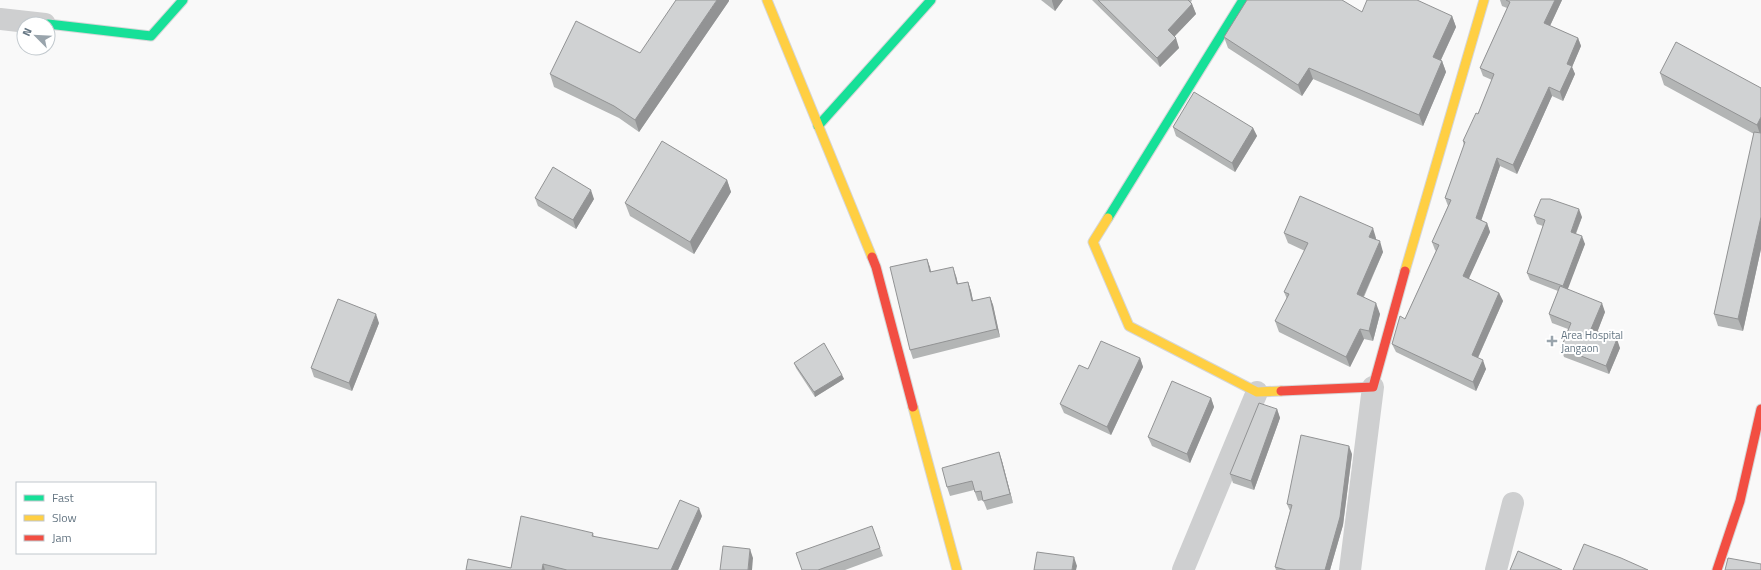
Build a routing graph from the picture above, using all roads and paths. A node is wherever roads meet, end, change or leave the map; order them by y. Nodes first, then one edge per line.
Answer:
1 (183, 0) edge
2 (767, 0) edge
3 (931, 0) edge
4 (1243, 0) edge
5 (1484, 0) edge
6 (0, 19) edge
7 (16, 21) edge
8 (56, 25) edge
9 (818, 126) junction
10 (1373, 387) junction
11 (1257, 392) junction
12 (1761, 409) edge
13 (1513, 503) dead end
14 (957, 570) edge
15 (1182, 570) edge
16 (1350, 570) edge
17 (1496, 570) edge
18 (1717, 570) edge

1 - 8 street
2 - 9 street
3 - 9 street
4 - 11 street
5 - 10 street
6 - 7 street
9 - 14 street
10 - 11 street
10 - 16 street
11 - 15 street
12 - 18 street
13 - 17 street

